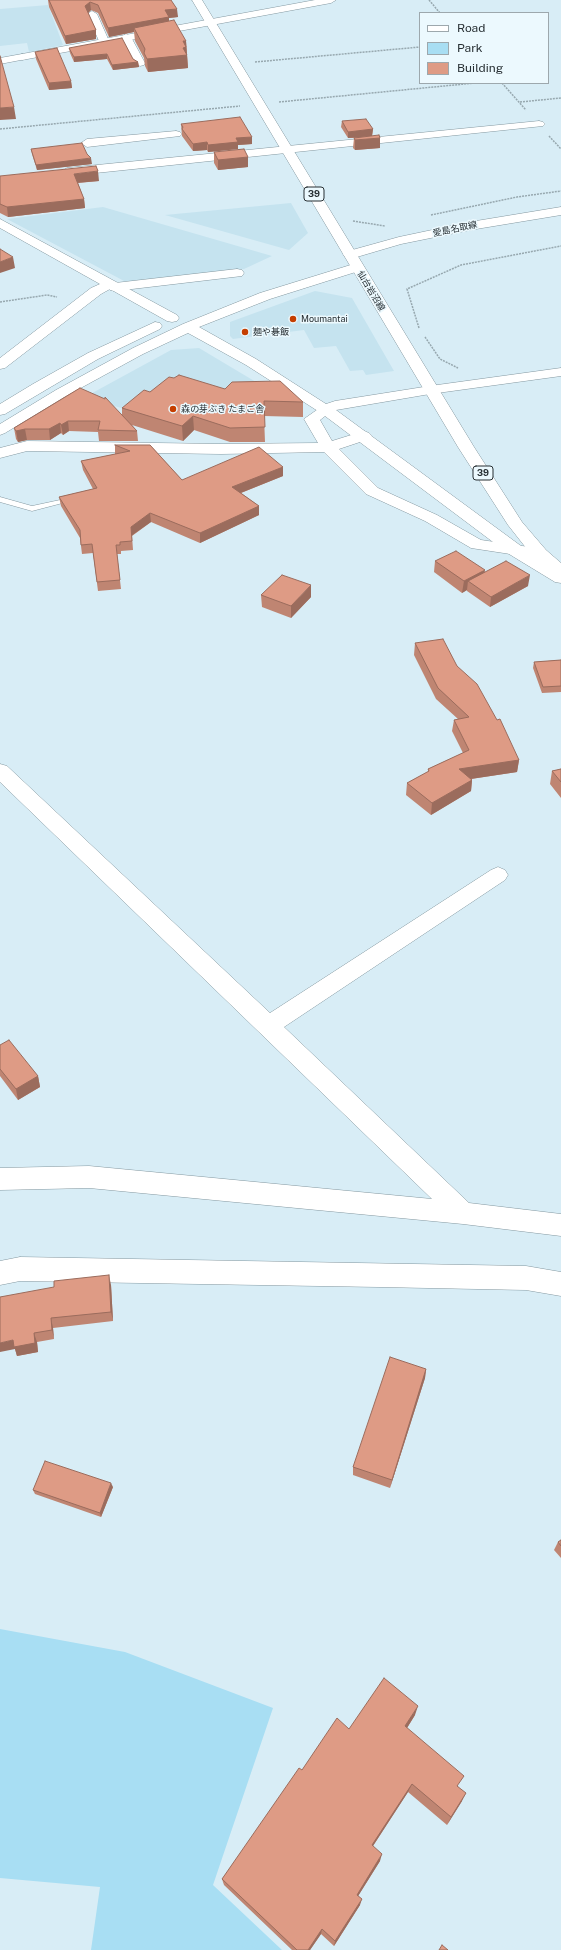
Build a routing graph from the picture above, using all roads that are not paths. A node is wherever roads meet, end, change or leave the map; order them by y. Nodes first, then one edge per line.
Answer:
1 (197, 0) edge
2 (331, 0) edge
3 (92, 14) edge
4 (210, 22) junction
5 (126, 37) junction
6 (104, 41) junction
7 (0, 61) edge
8 (140, 63) dead end
9 (539, 124) dead end
10 (176, 134) dead end
11 (87, 143) junction
12 (72, 145) edge
13 (286, 149) junction
14 (98, 168) junction
15 (53, 174) edge
16 (561, 211) edge
17 (561, 221) edge
18 (0, 223) edge
19 (465, 240) dead end
20 (442, 245) dead end
21 (428, 248) dead end
22 (350, 255) junction
23 (336, 259) dead end
24 (371, 263) dead end
25 (357, 267) junction
26 (238, 273) dead end
27 (112, 286) junction
28 (186, 313) dead end
29 (172, 318) junction
30 (188, 327) junction
31 (0, 365) edge
32 (561, 372) edge
33 (430, 390) junction
34 (326, 410) junction
35 (0, 411) edge
36 (0, 430) edge
37 (364, 436) junction
38 (328, 447) junction
39 (0, 452) edge
40 (83, 497) edge
41 (0, 499) edge
42 (515, 550) junction
43 (540, 554) junction
44 (561, 572) edge
45 (561, 578) edge
46 (0, 771) edge
47 (498, 875) dead end
48 (268, 1026) junction
49 (0, 1179) edge
50 (463, 1213) junction
51 (561, 1225) edge
52 (0, 1273) edge
53 (561, 1284) edge

1 - 4 street, 仙台岩沼線 / 39
2 - 4 street
3 - 6 street
4 - 5 street
4 - 13 street, 仙台岩沼線 / 39
5 - 6 street
5 - 8 street
6 - 7 street
9 - 13 street
10 - 11 street
11 - 12 street
11 - 14 street
13 - 14 street
13 - 22 street, 仙台岩沼線 / 39
14 - 15 street
16 - 22 street, 愛島名取線
17 - 19 street, 愛島名取線
18 - 27 street
20 - 21 street, 愛島名取線
22 - 23 street, 愛島名取線
22 - 25 street, 仙台岩沼線 / 39
24 - 25 street
25 - 30 street
25 - 33 street, 仙台岩沼線 / 39
26 - 27 street
27 - 29 street
27 - 31 street
28 - 29 street
29 - 35 street
30 - 34 street
30 - 36 street
32 - 33 street
33 - 34 street
33 - 43 street, 仙台岩沼線 / 39
34 - 37 street
34 - 38 street
37 - 38 street
37 - 42 street
38 - 39 street
38 - 42 street
40 - 41 lane
42 - 43 street
42 - 45 street
43 - 44 street, 仙台岩沼線 / 39
46 - 48 street
47 - 48 street
48 - 50 street
49 - 50 street
50 - 51 street
52 - 53 street

